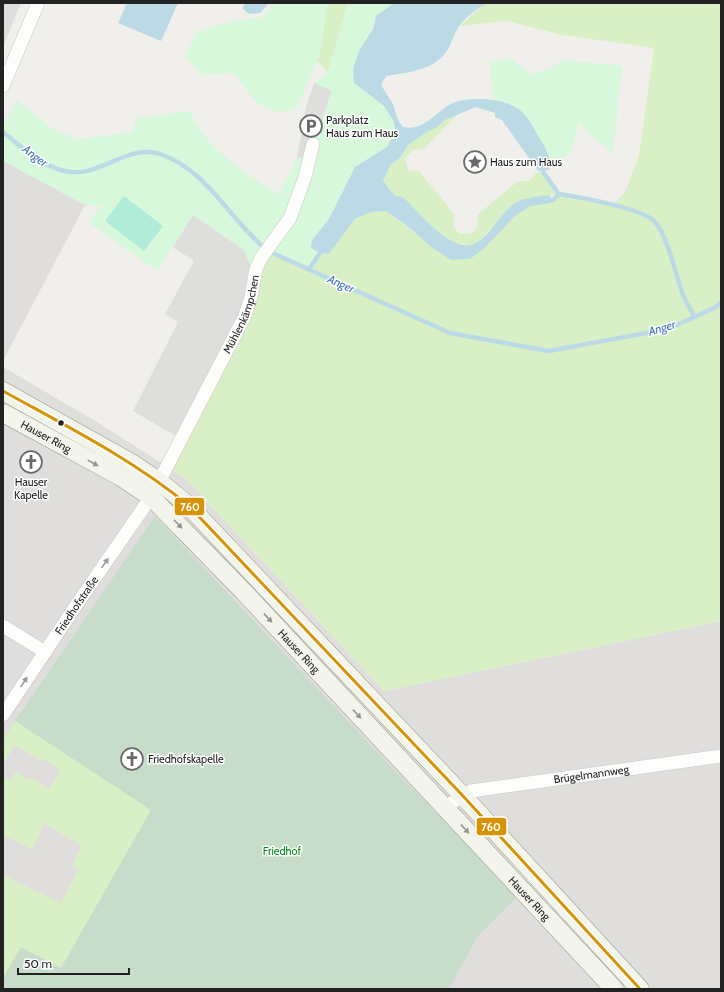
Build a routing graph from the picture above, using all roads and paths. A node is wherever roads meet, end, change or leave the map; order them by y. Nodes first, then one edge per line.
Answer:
1 (38, 3) edge
2 (3, 86) edge
3 (313, 144) dead end
4 (3, 391) edge
5 (3, 413) edge
6 (156, 489) junction
7 (3, 626) edge
8 (45, 652) junction
9 (3, 715) edge
10 (721, 756) edge
11 (463, 796) junction
12 (445, 807) junction
13 (614, 989) edge
14 (640, 989) edge

1 - 2 street
3 - 6 street, Mühlenkämpchen
4 - 6 main road, Hauser Ring
5 -> 6 main road, Hauser Ring
8 -> 6 street, Friedhofstraße
6 - 11 main road, Hauser Ring
6 -> 12 main road, Hauser Ring
7 - 8 street
9 -> 8 street, Friedhofstraße
10 - 11 street, Brügelmannweg
11 - 12 street
11 - 14 main road, Hauser Ring
12 -> 13 main road, Hauser Ring

